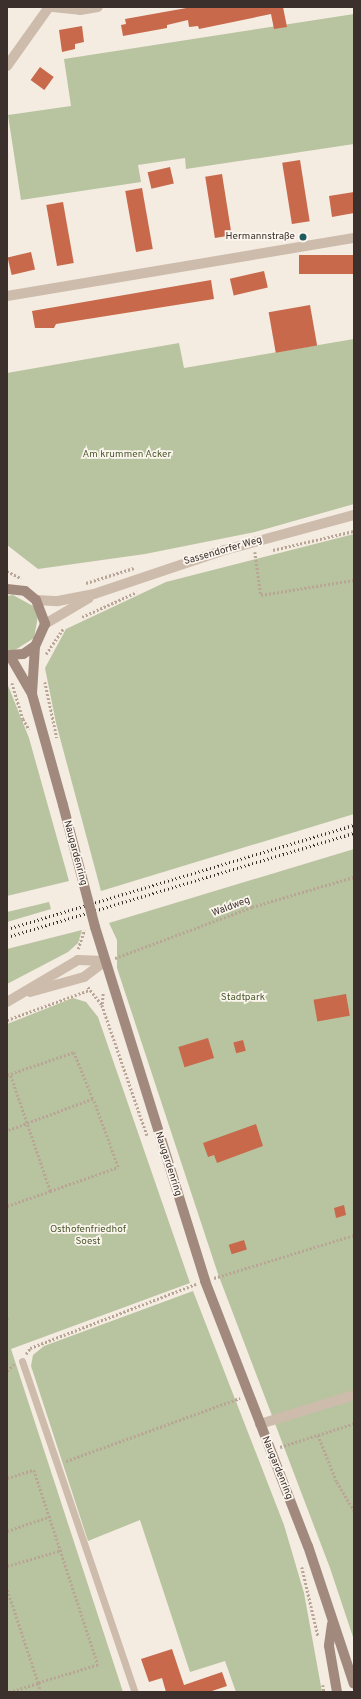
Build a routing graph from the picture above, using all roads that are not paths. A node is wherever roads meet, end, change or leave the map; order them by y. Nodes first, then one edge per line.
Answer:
1 (49, 7) edge
2 (53, 7) edge
3 (98, 7) edge
4 (7, 66) edge
5 (354, 238) edge
6 (7, 296) edge
7 (354, 515) edge
8 (8, 588) edge
9 (94, 594) junction
10 (36, 600) junction
11 (45, 624) junction
12 (35, 646) junction
13 (8, 655) edge
14 (32, 694) junction
15 (105, 960) junction
16 (28, 992) junction
17 (7, 1002) edge
18 (22, 1361) road end
19 (354, 1395) edge
20 (260, 1424) junction
21 (332, 1624) junction
22 (344, 1646) junction
23 (354, 1661) edge
24 (354, 1684) edge
25 (136, 1692) edge
26 (336, 1692) edge

1 - 4 street
2 - 3 street
5 - 6 street
7 - 9 street, Sassendorfer Weg
8 - 10 main road
9 - 10 street, Sassendorfer Weg
9 - 11 street, Sassendorfer Weg
10 - 11 main road
11 - 12 main road
12 - 13 main road
12 - 14 main road, Naugardenring
13 - 14 main road, Naugardenring
14 - 15 main road, Naugardenring, bridge
15 - 16 street
15 - 16 street
15 - 20 main road, Naugardenring
16 - 17 street
18 - 25 lane
19 - 20 street
20 - 21 main road, Naugardenring
21 - 22 main road, Naugardenring
21 - 26 main road, Naugardenring
22 - 23 main road
22 - 24 main road, Naugardenring

